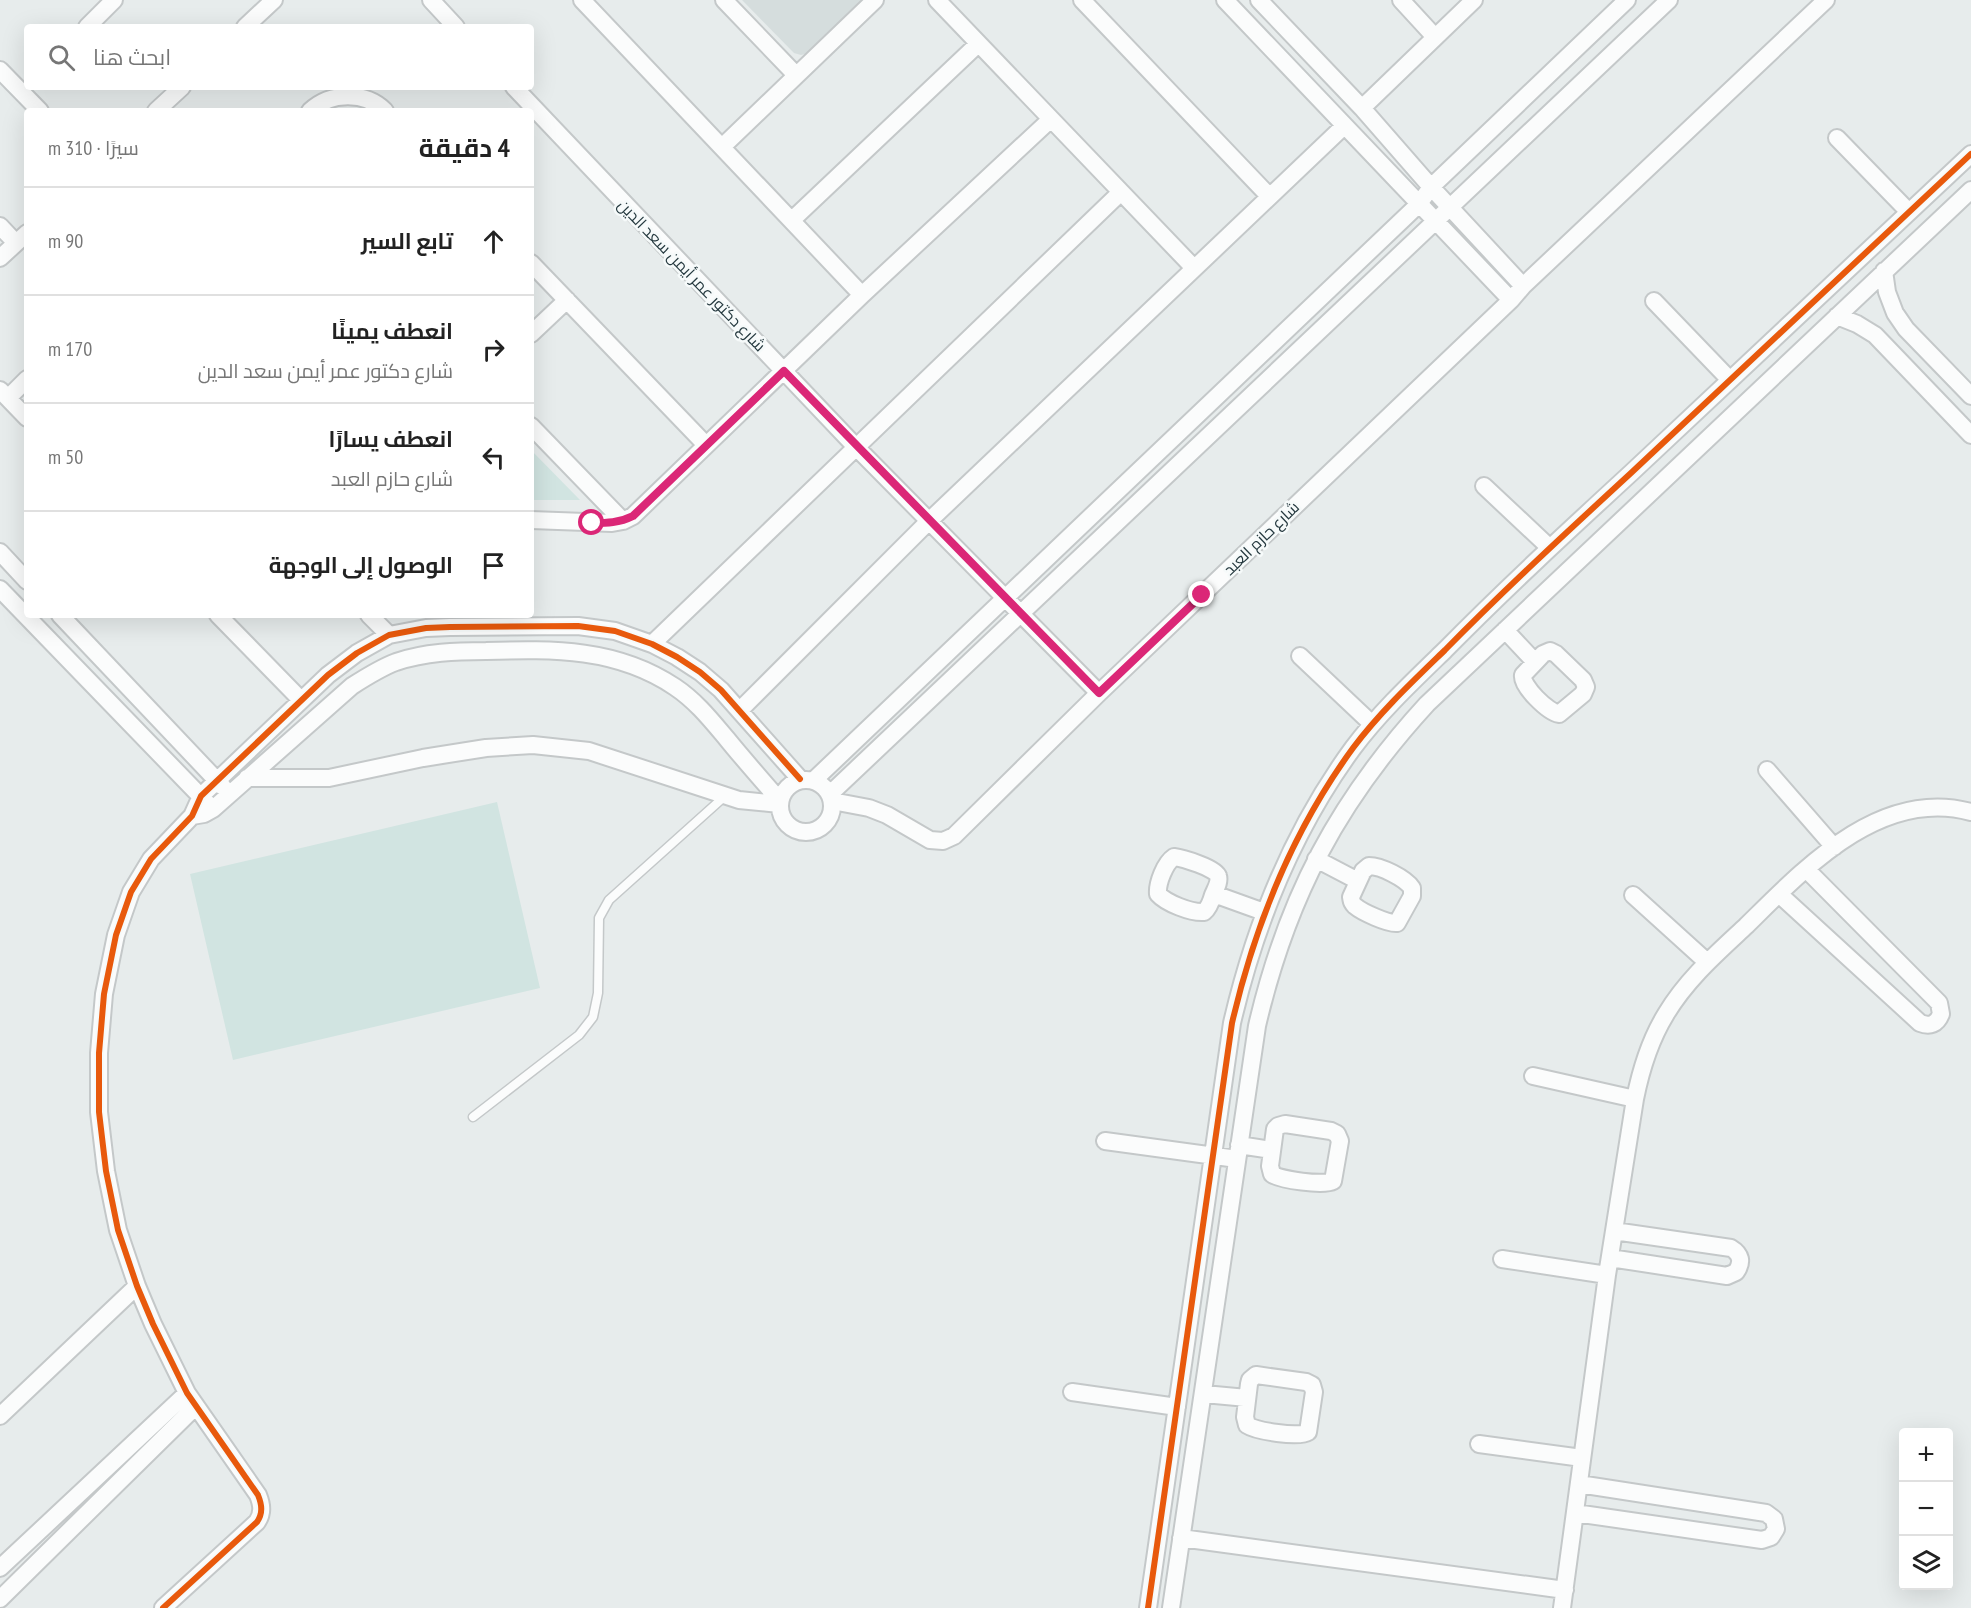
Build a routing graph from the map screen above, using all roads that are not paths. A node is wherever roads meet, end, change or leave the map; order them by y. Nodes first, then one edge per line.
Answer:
1 (114, 0) edge
2 (274, 0) edge
3 (431, 0) edge
4 (582, 0) edge
5 (724, 0) edge
6 (875, 0) edge
7 (937, 0) edge
8 (1082, 0) edge
9 (1225, 0) edge
10 (1259, 0) edge
11 (1401, 0) edge
12 (1474, 0) edge
13 (1627, 0) edge
14 (1669, 0) edge
15 (1826, 0) edge
16 (90, 24) edge
17 (248, 24) edge
18 (453, 24) edge
19 (1435, 37) junction
20 (978, 44) junction
21 (0, 70) edge
22 (796, 75) junction
23 (24, 88) edge
24 (25, 90) edge
25 (179, 90) edge
26 (516, 90) edge
27 (38, 108) edge
28 (159, 108) edge
29 (314, 108) edge
30 (381, 108) edge
31 (533, 108) edge
32 (1362, 108) junction
33 (534, 109) edge
34 (1051, 119) junction
35 (1344, 126) junction
36 (1837, 138) dead end
37 (722, 147) junction
38 (1971, 154) edge
39 (1431, 187) junction
40 (1971, 190) edge
41 (1121, 192) junction
42 (1269, 196) junction
43 (1419, 204) junction
44 (1449, 207) junction
45 (1909, 212) junction
46 (792, 220) junction
47 (1435, 220) junction
48 (0, 226) edge
49 (21, 238) edge
50 (0, 258) edge
51 (534, 266) edge
52 (1194, 268) junction
53 (1884, 271) junction
54 (1523, 286) junction
55 (862, 294) junction
56 (567, 300) junction
57 (1511, 300) junction
58 (1654, 301) dead end
59 (1837, 316) junction
60 (534, 331) edge
61 (784, 371) junction
62 (1730, 380) junction
63 (24, 381) edge
64 (4, 394) edge
65 (1971, 396) edge
66 (24, 415) edge
67 (534, 429) edge
68 (1971, 435) edge
69 (706, 446) junction
70 (856, 447) junction
71 (1624, 479) junction
72 (1484, 486) dead end
73 (1644, 498) junction
74 (534, 520) edge
75 (623, 521) junction
76 (929, 521) junction
77 (1550, 548) junction
78 (0, 552) edge
79 (24, 578) edge
80 (0, 590) edge
81 (1005, 598) junction
82 (1020, 613) junction
83 (24, 615) edge
84 (27, 618) edge
85 (63, 618) edge
86 (221, 618) edge
87 (372, 618) edge
88 (1505, 630) junction
89 (389, 635) junction
90 (652, 644) junction
91 (1300, 656) dead end
92 (1535, 662) dead end
93 (1099, 693) junction
94 (301, 700) junction
95 (740, 710) junction
96 (1372, 724) junction
97 (1767, 770) dead end
98 (247, 778) junction
99 (217, 780) junction
100 (807, 780) junction
101 (230, 795) junction
102 (201, 796) junction
103 (725, 796) junction
104 (831, 798) junction
105 (779, 803) junction
106 (213, 809) junction
107 (1971, 812) edge
108 (192, 816) junction
109 (1834, 846) junction
110 (1316, 859) junction
111 (1806, 869) junction
112 (1358, 881) dead end
113 (1214, 894) dead end
114 (1779, 894) junction
115 (1633, 895) dead end
116 (1264, 912) junction
117 (1707, 963) junction
118 (1533, 1076) dead end
119 (1635, 1099) junction
120 (473, 1117) dead end
121 (1105, 1142) dead end
122 (1272, 1150) junction
123 (1238, 1152) junction
124 (1213, 1156) junction
125 (1614, 1231) junction
126 (1610, 1258) junction
127 (1502, 1259) dead end
128 (1607, 1275) junction
129 (137, 1286) junction
130 (1072, 1392) dead end
131 (1204, 1394) junction
132 (1247, 1398) junction
133 (192, 1399) junction
134 (1177, 1407) junction
135 (0, 1416) edge
136 (1479, 1444) dead end
137 (1582, 1458) junction
138 (1579, 1484) junction
139 (1715, 1505) junction
140 (1575, 1513) junction
141 (1711, 1533) junction
142 (1181, 1538) junction
143 (0, 1568) edge
144 (1565, 1590) junction
145 (0, 1599) edge
146 (164, 1608) edge
147 (1148, 1608) edge
148 (1172, 1608) edge
149 (1562, 1608) edge

1 - 16 street
2 - 17 street
3 - 18 street
4 - 37 street
5 - 22 street
6 - 22 street
7 - 20 street
8 - 42 street
9 - 35 street
10 - 32 street
11 - 19 street
12 - 19 street
13 - 39 street
14 - 44 street
15 - 54 street, شارع حازم العبد
19 - 32 street
20 - 34 street
20 - 46 street
21 - 23 street
22 - 37 street
24 - 27 street
25 - 28 street
26 - 31 street, شارع دكتور عمر أيمن سعد الدين
29 - 30 street
32 - 39 street
33 - 61 street, شارع دكتور عمر أيمن سعد الدين
34 - 41 street
34 - 55 street
35 - 42 street
35 - 43 street
36 - 45 street
37 - 46 street
38 - 45 street
39 - 43 street
39 - 44 street
40 - 53 street
41 - 52 street
41 - 70 street
42 - 52 street
43 - 47 street
43 - 81 street
44 - 47 street
44 - 54 street
45 - 62 street
46 - 55 street
47 - 57 street
47 - 82 street
48 - 49 street
49 - 50 street
51 - 56 street
52 - 76 street
53 - 59 street
53 - 65 street
54 - 57 street, شارع حازم العبد
55 - 61 street
56 - 60 street
56 - 69 street
57 - 93 street, شارع حازم العبد
58 - 62 street
59 - 68 street
59 - 73 street
61 - 69 street
61 - 70 street, شارع دكتور عمر أيمن سعد الدين
62 - 71 street
63 - 64 street
64 - 66 street
67 - 75 street
69 - 75 street
70 - 76 street, شارع دكتور عمر أيمن سعد الدين
70 - 90 street
71 - 73 street
71 - 77 street
72 - 77 street
73 - 88 street
74 - 75 street
76 - 81 street, شارع دكتور عمر أيمن سعد الدين
76 - 95 street
77 - 96 street
78 - 79 street
80 - 83 street
81 - 82 street, شارع دكتور عمر أيمن سعد الدين
81 - 100 street
82 - 93 street, شارع دكتور عمر أيمن سعد الدين
82 - 104 street
84 - 102 street
85 - 99 street
86 - 94 street
87 - 89 street
88 - 92 street
88 - 110 street
89 - 90 street
89 - 94 street
90 - 95 street
91 - 96 street
93 - 104 street, شارع حازم العبد
94 - 99 street
95 - 100 street
96 - 116 street
97 - 109 street
98 - 101 street
98 - 103 street
98 - 105 street
99 - 101 street
99 - 102 street
100 - 104 street
100 - 105 street
101 - 106 street
102 - 106 street
102 - 108 street
103 - 105 street
103 - 120 lane
104 - 105 street
106 - 108 street
107 - 109 street
108 - 129 street
109 - 111 street
110 - 112 street
110 - 123 street
111 - 114 street
111 - 114 street
113 - 116 street
114 - 117 street
115 - 117 street
116 - 124 street
117 - 119 street
118 - 119 street
119 - 125 street
121 - 124 street
122 - 122 street
122 - 123 street
123 - 124 street
123 - 131 street
124 - 134 street
125 - 126 street
125 - 126 street
126 - 128 street
127 - 128 street
128 - 137 street
129 - 133 street
129 - 135 street
130 - 134 street
131 - 132 street
131 - 142 street
132 - 132 street
133 - 143 street
133 - 145 street
133 - 146 street
134 - 147 street
136 - 137 street
137 - 138 street
138 - 139 street
138 - 140 street
139 - 141 street
139 - 141 street
140 - 141 street
140 - 144 street
142 - 144 street
142 - 148 street
144 - 149 street

